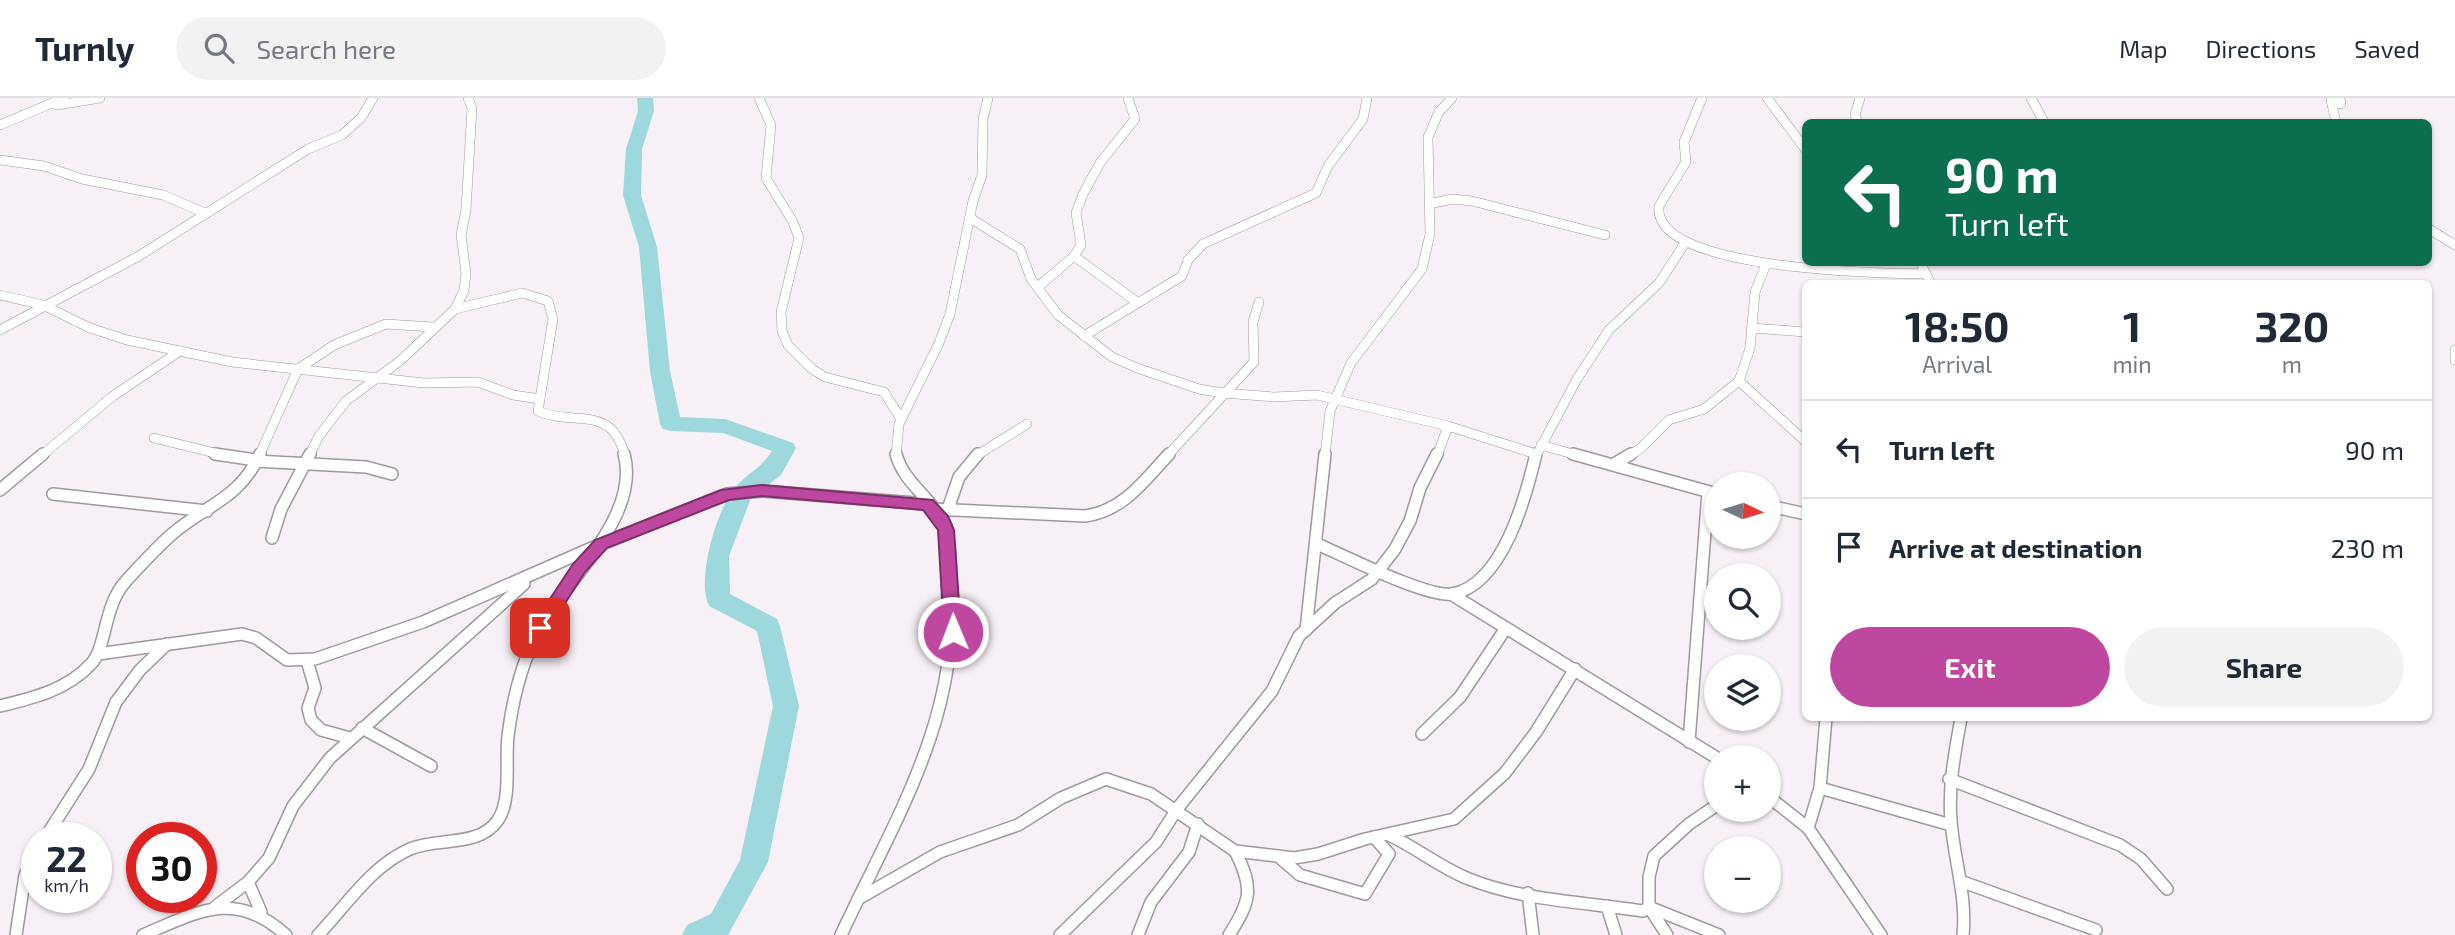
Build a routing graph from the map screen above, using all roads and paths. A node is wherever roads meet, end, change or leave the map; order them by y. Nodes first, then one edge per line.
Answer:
1 (64, 98) edge
2 (100, 98) edge
3 (373, 98) edge
4 (468, 98) edge
5 (759, 98) edge
6 (988, 98) edge
7 (1128, 98) edge
8 (1367, 98) edge
9 (1451, 98) edge
10 (1702, 98) edge
11 (1767, 98) edge
12 (1860, 98) edge
13 (2031, 98) edge
14 (2340, 98) edge
15 (51, 106) junction
16 (1857, 119) edge
17 (2042, 119) edge
18 (2335, 119) edge
19 (0, 125) edge
20 (1802, 145) edge
21 (0, 160) edge
22 (1429, 204) junction
23 (205, 213) junction
24 (970, 218) junction
25 (2432, 231) edge
26 (1605, 235) dead end
27 (1685, 243) junction
28 (2455, 245) edge
29 (1074, 256) junction
30 (1766, 264) junction
31 (1922, 266) edge
32 (1926, 274) junction
33 (1929, 280) edge
34 (1038, 287) junction
35 (0, 295) edge
36 (1137, 302) junction
37 (1259, 302) dead end
38 (43, 305) junction
39 (455, 309) junction
40 (433, 327) junction
41 (1751, 328) junction
42 (0, 330) edge
43 (1802, 332) edge
44 (1084, 336) junction
45 (2455, 350) edge
46 (180, 351) junction
47 (2455, 360) edge
48 (298, 369) junction
49 (376, 377) junction
50 (1738, 381) junction
51 (1223, 393) junction
52 (540, 399) junction
53 (1335, 402) junction
54 (901, 419) junction
55 (1027, 424) dead end
56 (1448, 426) junction
57 (154, 438) dead end
58 (1802, 439) edge
59 (1538, 449) junction
60 (256, 460) junction
61 (302, 464) junction
62 (1614, 464) junction
63 (392, 474) dead end
64 (0, 490) edge
65 (1704, 490) edge
66 (53, 494) dead end
67 (930, 507) junction
68 (948, 509) junction
69 (1782, 509) edge
70 (207, 511) junction
71 (1802, 513) edge
72 (272, 538) dead end
73 (601, 544) junction
74 (1317, 544) junction
75 (1708, 550) edge
76 (1378, 571) junction
77 (534, 575) junction
78 (1451, 594) junction
79 (1506, 628) junction
80 (1306, 630) junction
81 (167, 644) junction
82 (98, 654) junction
83 (307, 661) junction
84 (1575, 669) junction
85 (0, 706) edge
86 (1826, 721) edge
87 (1960, 721) edge
88 (362, 728) junction
89 (1422, 734) dead end
90 (350, 738) junction
91 (1689, 742) junction
92 (1704, 751) edge
93 (431, 766) dead end
94 (1949, 779) junction
95 (1820, 788) junction
96 (1781, 807) edge
97 (1177, 809) junction
98 (1704, 814) edge
99 (55, 822) edge
100 (1198, 824) junction
101 (1951, 825) junction
102 (1808, 828) junction
103 (1380, 835) junction
104 (1409, 845) junction
105 (1235, 851) junction
106 (1389, 854) junction
107 (1279, 858) junction
108 (1963, 881) junction
109 (248, 882) junction
110 (2166, 889) dead end
111 (21, 890) edge
112 (1528, 893) junction
113 (856, 901) junction
114 (217, 905) edge
115 (1607, 906) junction
116 (217, 907) edge
117 (1649, 907) junction
118 (261, 912) junction
119 (200, 913) edge
120 (2096, 930) dead end
121 (16, 935) edge
122 (143, 935) edge
123 (286, 935) edge
124 (318, 935) edge
125 (841, 935) edge
126 (1060, 935) edge
127 (1138, 935) edge
128 (1228, 935) edge
129 (1533, 935) edge
130 (1616, 935) edge
131 (1667, 935) edge
132 (1719, 935) edge
133 (1881, 935) edge
134 (1963, 935) edge

1 - 15 street
2 - 15 street
3 - 23 street
4 - 39 street
5 - 54 street
6 - 24 street
7 - 29 street
8 - 36 street
9 - 22 street
10 - 27 street
11 - 20 street
12 - 16 street
13 - 17 street
14 - 18 street
15 - 19 street
21 - 23 street
22 - 26 street
22 - 53 street
23 - 38 street
24 - 34 street
24 - 54 street
25 - 28 street
27 - 30 street
27 - 59 street
29 - 34 street
29 - 36 street
30 - 32 street
30 - 41 street
31 - 32 street
32 - 33 street
34 - 44 street
35 - 38 street
36 - 44 street
37 - 51 street
38 - 42 street
38 - 46 street
39 - 40 street
39 - 52 street
40 - 48 street
40 - 49 street
41 - 43 street
41 - 50 street
44 - 51 street
45 - 47 street
46 - 48 street
46 - 64 street
48 - 49 street
48 - 60 street
49 - 52 street
49 - 61 street
50 - 58 street
50 - 62 street
51 - 53 street
51 - 68 street
52 - 73 street
53 - 56 street
53 - 74 street
54 - 67 street
55 - 68 street
56 - 59 street
56 - 76 street
57 - 60 street
59 - 62 street
59 - 78 street
60 - 61 street
60 - 70 street
61 - 63 street
61 - 72 street
62 - 65 street
66 - 70 street
67 - 68 street
67 - 73 street
67 - 113 street
69 - 71 street
70 - 82 street
73 - 77 street
73 - 124 street
74 - 76 street
74 - 80 street
75 - 91 street
76 - 78 street
76 - 80 street
77 - 83 street
77 - 88 street
78 - 79 street
79 - 84 street
79 - 89 street
80 - 97 street
81 - 82 street
81 - 83 street
81 - 99 street
82 - 85 street
83 - 90 street
84 - 91 street
84 - 103 street
86 - 95 street
87 - 94 street
88 - 90 street
88 - 93 street
90 - 109 street
91 - 92 street
94 - 101 street
94 - 110 street
95 - 101 street
95 - 102 street
96 - 102 street
97 - 100 street
97 - 113 street
97 - 126 street
98 - 117 street
100 - 105 street
100 - 127 street
101 - 108 street
102 - 133 street
103 - 104 street
103 - 106 street
103 - 107 street
104 - 106 street
104 - 112 street
105 - 107 street
105 - 128 street
106 - 107 street
108 - 120 street
108 - 134 street
109 - 114 street
109 - 118 street
111 - 121 street
112 - 115 street
112 - 129 street
113 - 125 street
115 - 117 street
115 - 130 street
116 - 118 street
117 - 131 street
117 - 132 street
118 - 123 street
119 - 122 street

